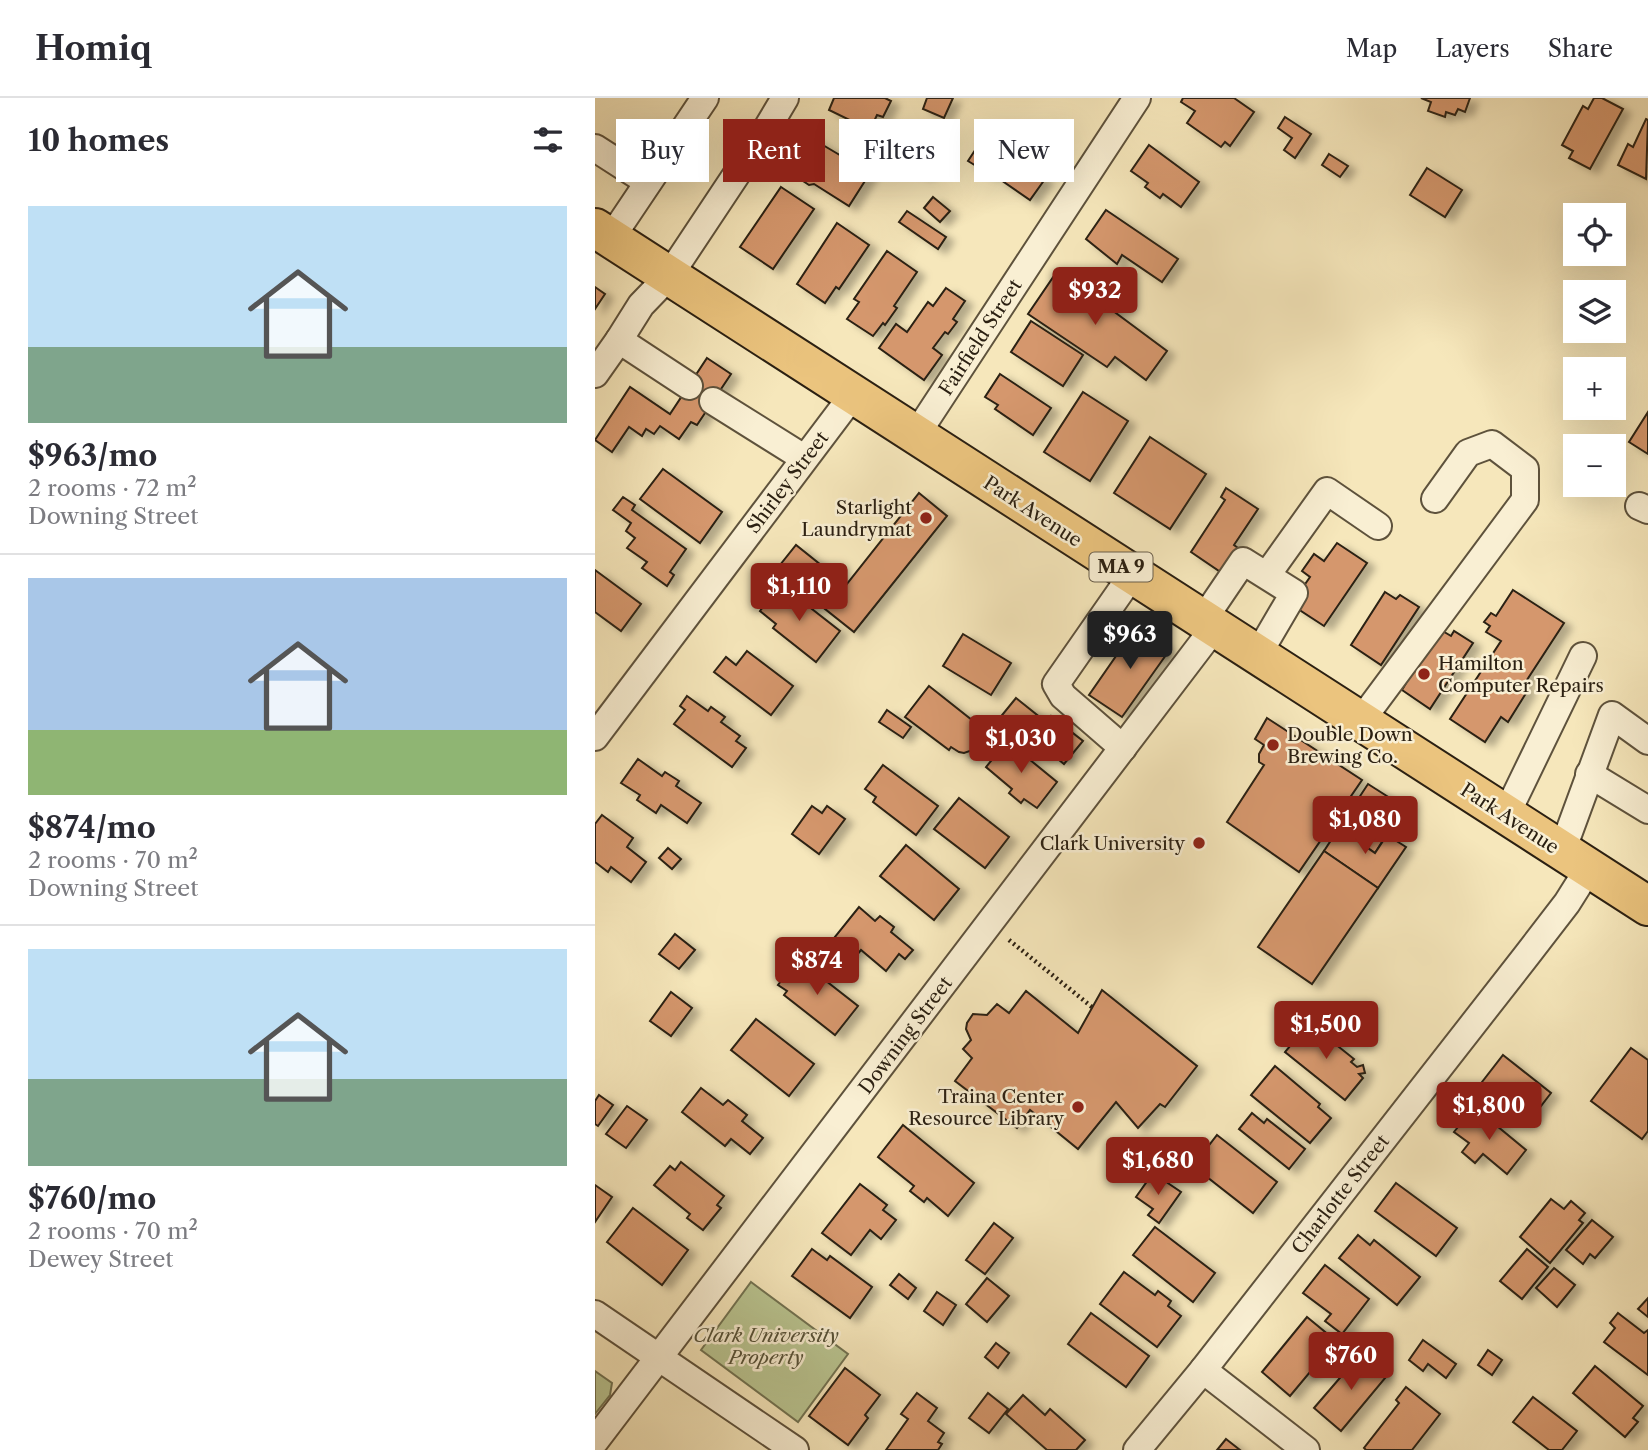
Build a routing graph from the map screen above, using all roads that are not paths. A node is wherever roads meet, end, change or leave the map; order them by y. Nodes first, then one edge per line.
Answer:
1 (705, 98) edge
2 (785, 98) edge
3 (1137, 98) edge
4 (691, 119) edge
5 (595, 148) edge
6 (616, 161) edge
7 (648, 182) edge
8 (603, 233) edge
9 (669, 276) junction
10 (619, 340) junction
11 (595, 374) edge
12 (689, 386) dead end
13 (853, 394) junction
14 (713, 401) dead end
15 (916, 435) junction
16 (804, 458) junction
17 (1435, 499) dead end
18 (1378, 526) dead end
19 (1132, 575) junction
20 (1267, 575) junction
21 (1209, 624) junction
22 (1257, 656) junction
23 (1583, 656) dead end
24 (600, 721) edge
25 (1360, 722) junction
26 (1648, 741) edge
27 (1123, 748) junction
28 (1589, 774) junction
29 (1648, 810) edge
30 (1506, 815) junction
31 (1575, 860) junction
32 (1648, 906) edge
33 (595, 1314) edge
34 (659, 1358) junction
35 (1203, 1370) junction
36 (595, 1441) edge
37 (796, 1450) edge
38 (1137, 1450) edge
39 (1306, 1450) edge

1 - 4 street
2 - 9 street
3 - 15 street, Fairfield Street
5 - 6 street
7 - 8 street
8 - 9 highway, Park Avenue / MA 9
9 - 10 street
9 - 13 highway, Park Avenue / MA 9
10 - 11 street
10 - 12 street
13 - 15 highway, Park Avenue / MA 9
13 - 16 street, Shirley Street
14 - 16 street
15 - 19 highway, Park Avenue / MA 9
16 - 24 street, Shirley Street
17 - 25 street
18 - 20 street
19 - 21 highway, Park Avenue / MA 9
19 - 27 street
20 - 21 street, Downing Street
20 - 22 street
21 - 22 highway, Park Avenue / MA 9
21 - 27 street, Downing Street
22 - 25 highway, Park Avenue / MA 9
23 - 30 street
25 - 30 highway, Park Avenue / MA 9
26 - 28 street, Charlotte Street
27 - 34 street, Downing Street
28 - 29 street
28 - 31 street, Charlotte Street
30 - 31 highway, Park Avenue / MA 9
31 - 32 highway, Park Avenue / MA 9
31 - 35 street, Charlotte Street
33 - 34 street
34 - 36 street, Downing Street
34 - 37 street
35 - 38 street, Charlotte Street
35 - 39 street

